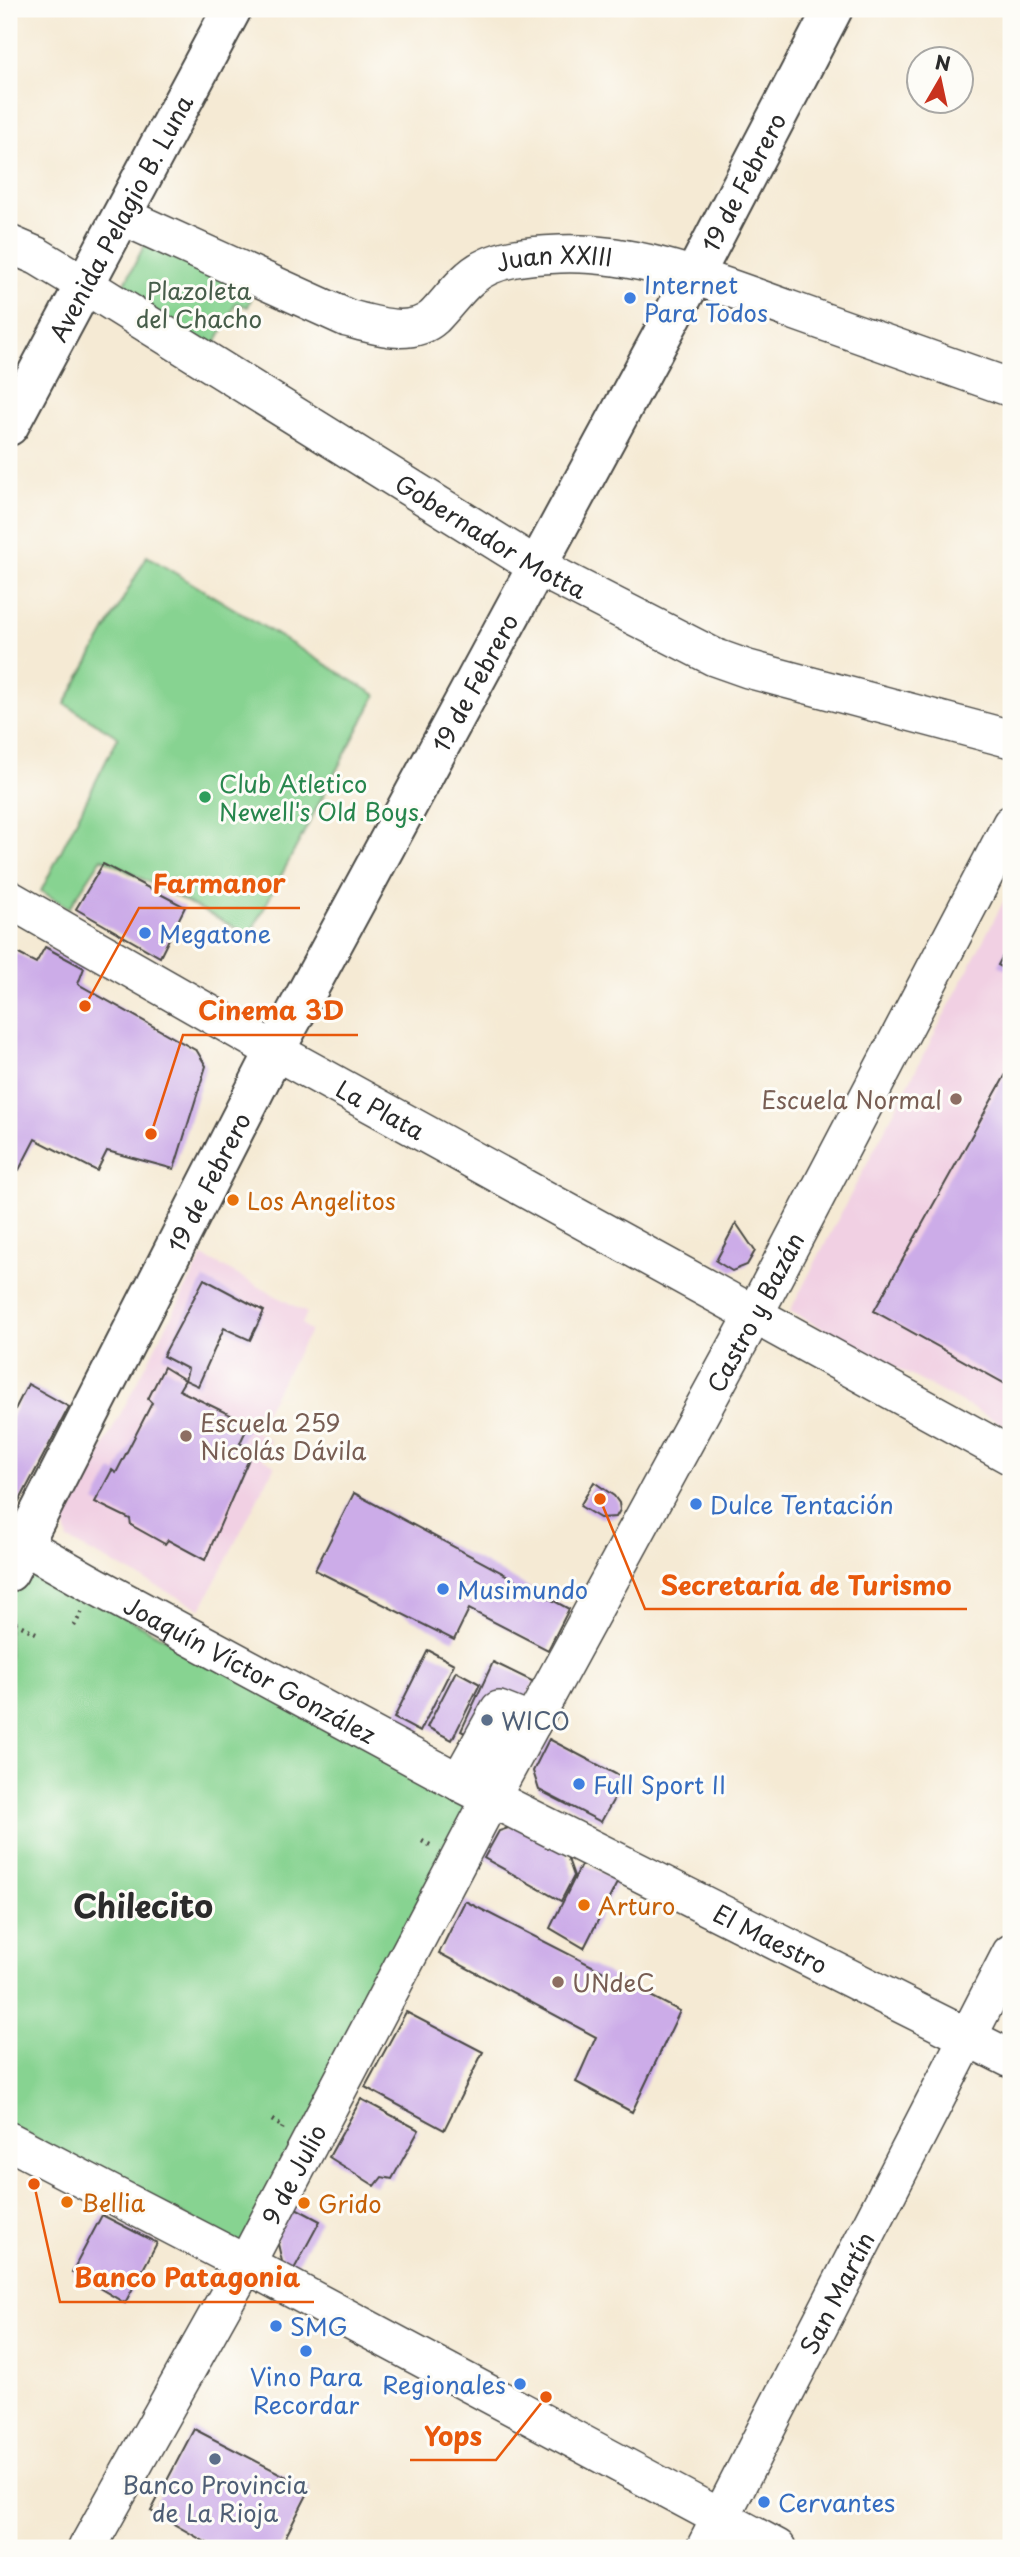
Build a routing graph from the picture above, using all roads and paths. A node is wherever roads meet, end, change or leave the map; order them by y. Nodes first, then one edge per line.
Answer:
1 (232, 9) edge
2 (833, 9) edge
3 (122, 216) junction
4 (9, 244) edge
5 (694, 276) junction
6 (85, 285) junction
7 (1011, 388) edge
8 (9, 426) edge
9 (536, 566) junction
10 (1011, 738) edge
11 (1011, 824) edge
12 (9, 899) edge
13 (275, 1051) junction
14 (755, 1313) junction
15 (1011, 1455) edge
16 (14, 1551) edge
17 (9, 1620) edge
18 (38, 1634) dead end
19 (475, 1790) junction
20 (1011, 1953) edge
21 (969, 2038) junction
22 (1011, 2059) edge
23 (9, 2141) edge
24 (246, 2264) junction
25 (712, 2533) edge
26 (87, 2548) edge
27 (777, 2548) edge

1 - 3 main road, Avenida Pelagio B. Luna
2 - 5 main road, 19 de Febrero
3 - 5 street, Juan XXIII
3 - 6 main road, Avenida Pelagio B. Luna
4 - 6 street, Gobernador Motta
5 - 7 street, Juan XXIII
5 - 9 main road, 19 de Febrero
6 - 8 main road, Avenida Pelagio B. Luna
6 - 9 street, Gobernador Motta
9 - 10 street, Gobernador Motta
9 - 13 main road, 19 de Febrero
11 - 14 street, Castro y Bazán
12 - 13 street, La Plata
13 - 14 street, La Plata
13 - 16 main road, 19 de Febrero
14 - 15 street, La Plata
14 - 19 street, Castro y Bazán
16 - 19 street, Joaquín Víctor González
17 - 18 path
19 - 21 street, El Maestro
19 - 24 street, 9 de Julio
20 - 21 street, San Martín
21 - 22 street, El Maestro
21 - 25 street, San Martín
23 - 24 street
24 - 25 street
24 - 26 street, 9 de Julio
25 - 27 street

